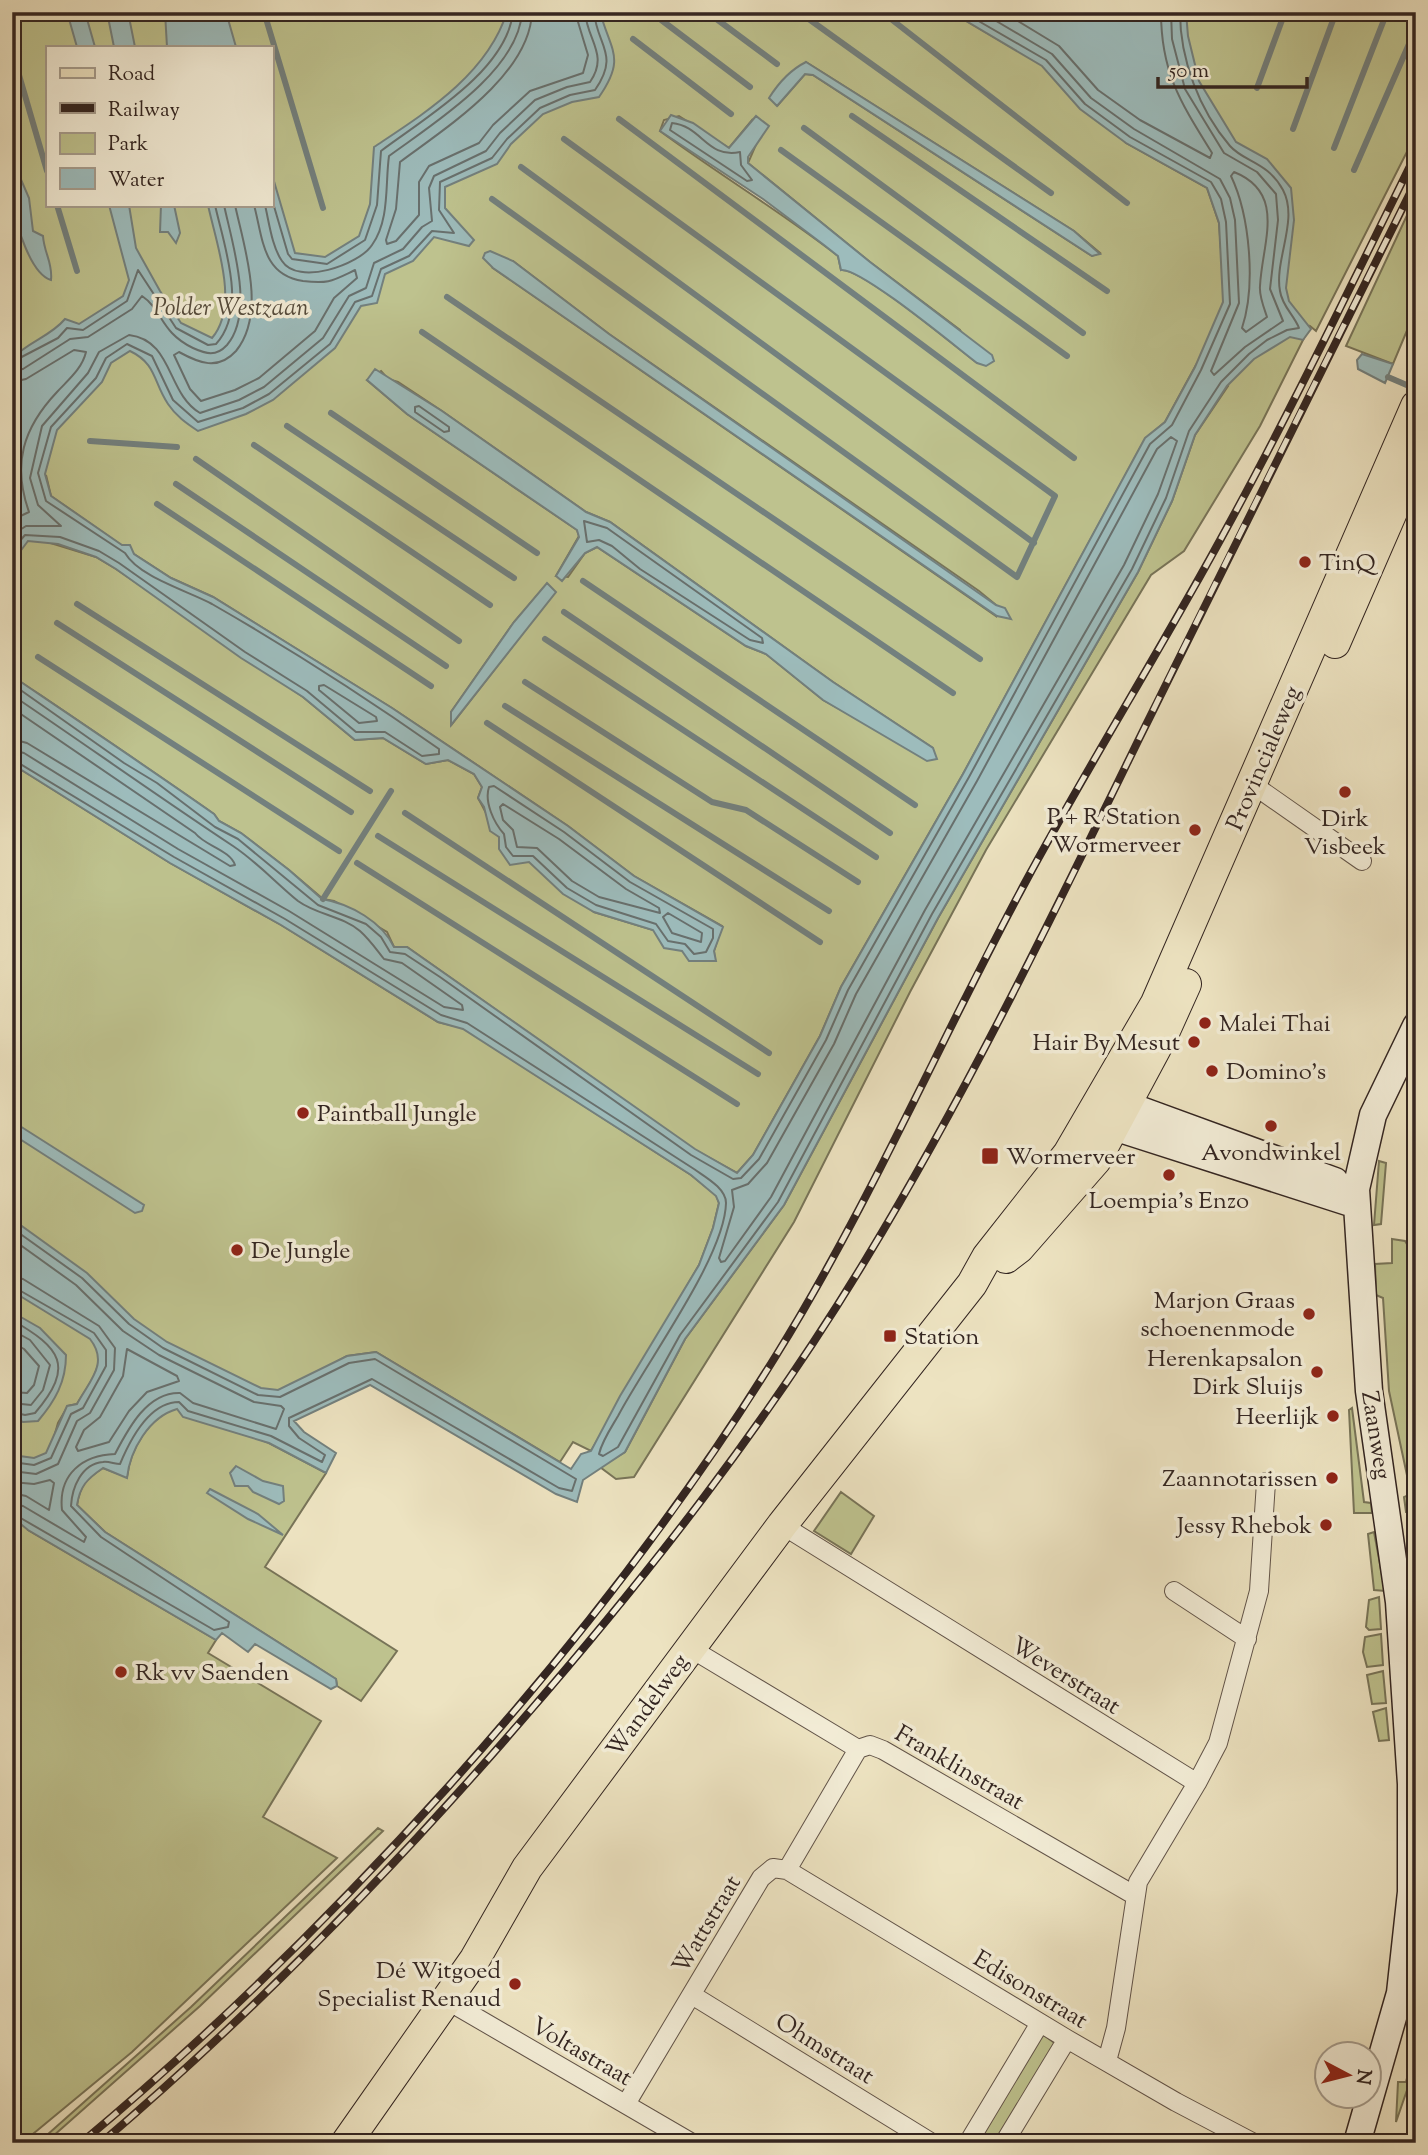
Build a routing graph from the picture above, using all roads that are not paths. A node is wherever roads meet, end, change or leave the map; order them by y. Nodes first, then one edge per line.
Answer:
1 (1416, 406) edge
2 (1416, 456) edge
3 (1260, 790) junction
4 (1362, 861) dead end
5 (1416, 1026) edge
6 (1113, 1112) junction
7 (1357, 1197) junction
8 (1266, 1482) dead end
9 (782, 1525) junction
10 (1174, 1591) dead end
11 (1247, 1639) junction
12 (690, 1648) junction
13 (858, 1749) junction
14 (1197, 1783) junction
15 (787, 1870) junction
16 (1134, 1895) junction
17 (692, 1995) junction
18 (448, 2001) junction
19 (1040, 2023) junction
20 (1067, 2039) junction
21 (1107, 2061) junction
22 (626, 2104) junction
23 (354, 2140) edge
24 (692, 2143) edge
25 (932, 2143) edge
26 (968, 2143) edge
27 (1004, 2143) edge
28 (1254, 2143) edge
29 (1357, 2143) edge

1 - 3 main road, Provincialeweg
2 - 3 main road, Provincialeweg
3 - 4 street
3 - 6 main road, Provincialeweg
5 - 7 main road, Zaanweg
6 - 7 main road
6 - 9 main road, Wandelweg
7 - 29 main road, Zaanweg
8 - 11 street
9 - 12 main road, Wandelweg
9 - 14 street, Weverstraat
10 - 11 street
11 - 14 street
12 - 13 street, Franklinstraat
12 - 18 main road, Wandelweg
13 - 15 street
13 - 16 street, Franklinstraat
14 - 16 street
15 - 17 street, Wattstraat
15 - 19 street, Edisonstraat
16 - 21 street
17 - 22 street, Wattstraat
17 - 25 street, Ohmstraat
18 - 22 street, Voltastraat
18 - 23 main road, Wandelweg
19 - 20 street, Edisonstraat
19 - 26 street
20 - 21 street, Edisonstraat
20 - 27 street
21 - 28 street, Edisonstraat
22 - 24 street, Voltastraat

